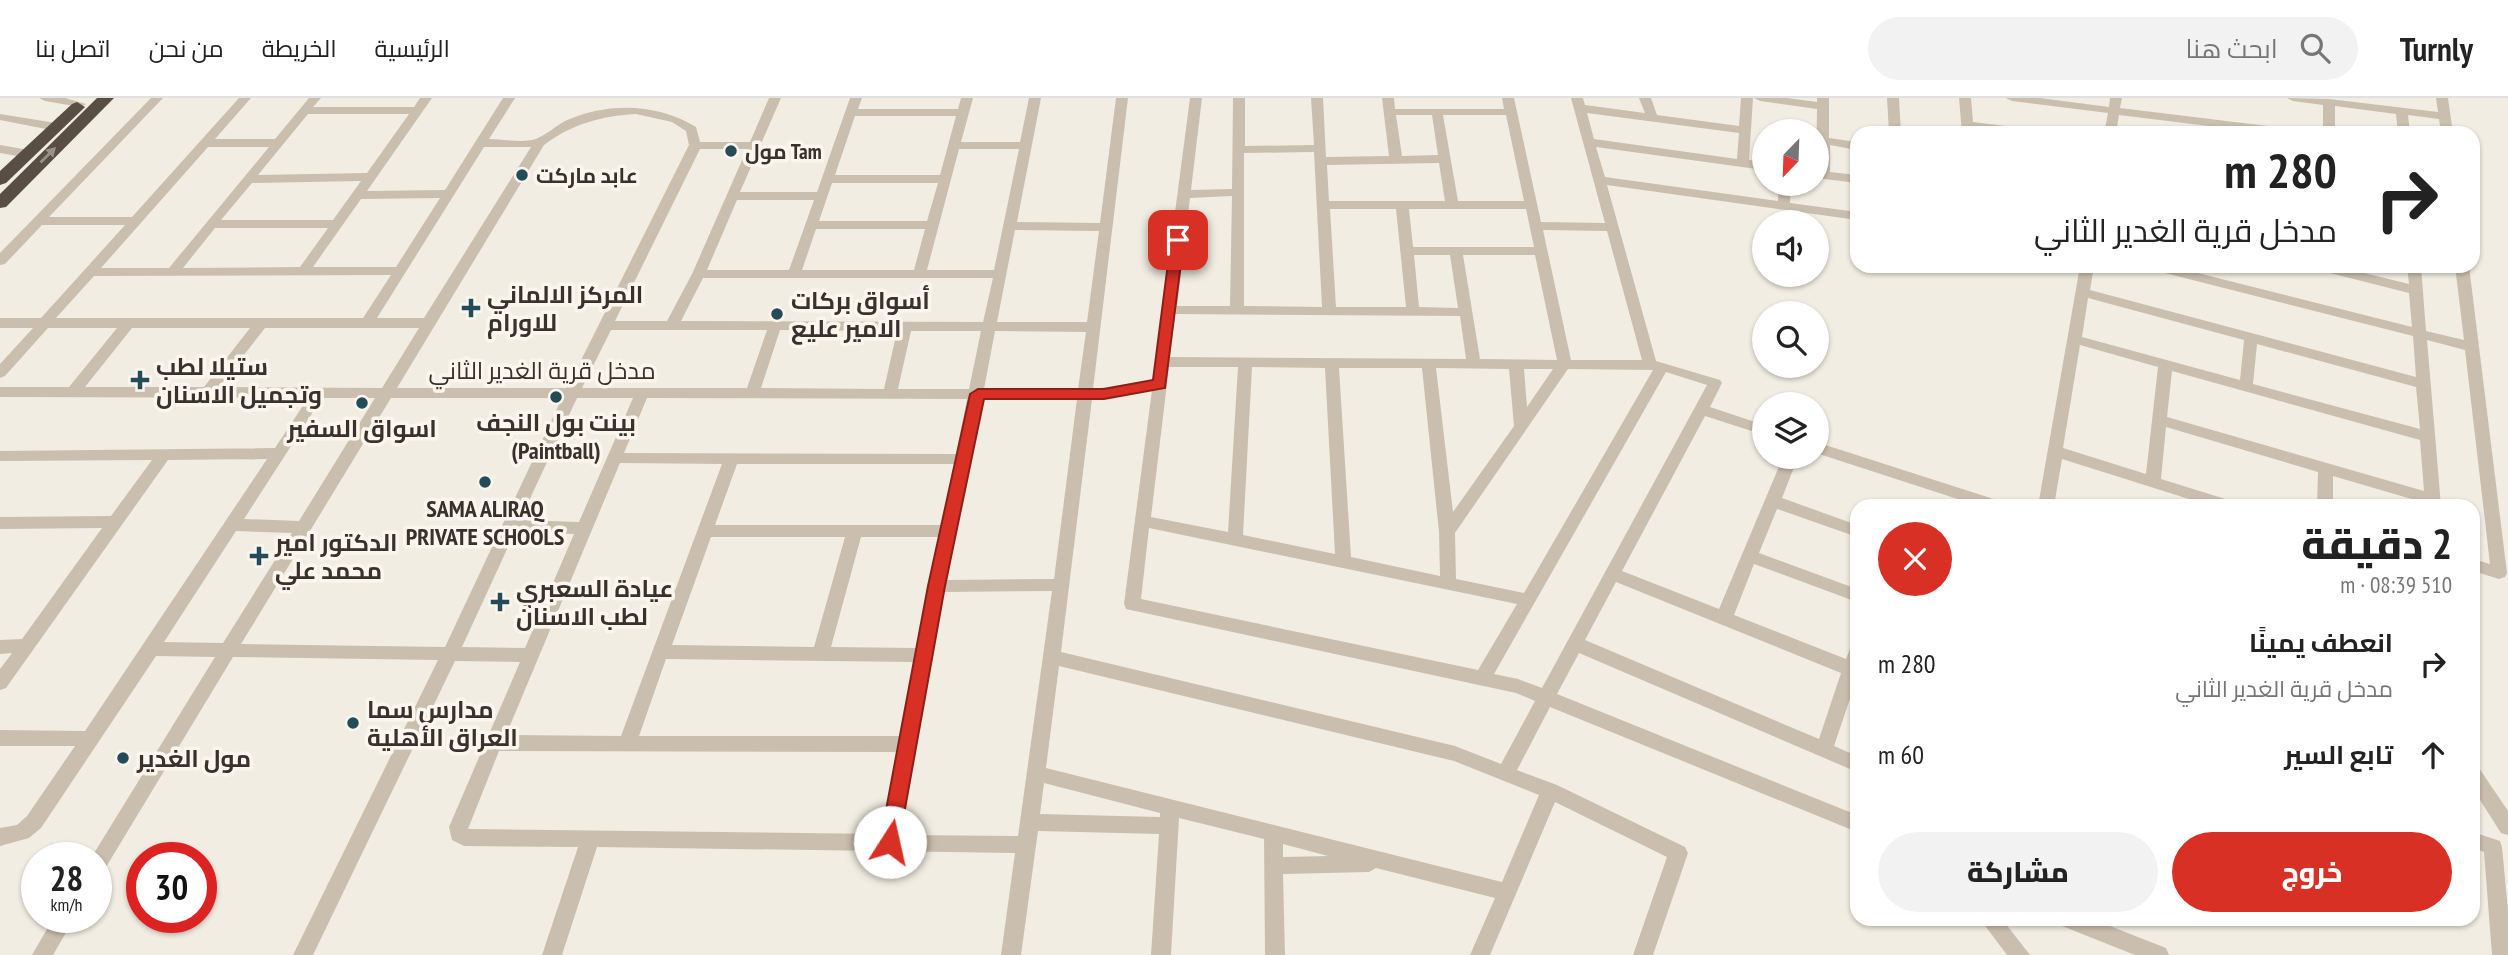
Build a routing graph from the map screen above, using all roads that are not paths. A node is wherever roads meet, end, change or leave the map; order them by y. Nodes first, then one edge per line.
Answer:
1 (45, 98) edge
2 (106, 98) edge
3 (158, 98) edge
4 (245, 98) edge
5 (315, 98) edge
6 (426, 98) edge
7 (509, 98) edge
8 (775, 98) edge
9 (856, 98) edge
10 (967, 98) edge
11 (1035, 98) edge
12 (1122, 98) edge
13 (1196, 98) edge
14 (1238, 98) edge
15 (1317, 98) edge
16 (1388, 98) edge
17 (1508, 98) edge
18 (1646, 98) edge
19 (1747, 98) edge
20 (1760, 98) edge
21 (1893, 98) edge
22 (1965, 98) edge
23 (2012, 98) edge
24 (2292, 98) edge
25 (2442, 98) edge
26 (2321, 100) edge
27 (83, 101) edge
28 (639, 102) edge
29 (1823, 102) edge
30 (1578, 103) edge
31 (2115, 104) edge
32 (418, 110) junction
33 (305, 111) junction
34 (2402, 111) junction
35 (963, 112) junction
36 (1390, 112) junction
37 (1437, 112) junction
38 (1511, 112) junction
39 (852, 113) junction
40 (2445, 116) junction
41 (0, 117) edge
42 (1652, 118) junction
43 (1895, 126) edge
44 (1968, 126) edge
45 (2111, 126) edge
46 (2192, 126) edge
47 (2327, 126) edge
48 (2403, 126) edge
49 (2446, 126) edge
50 (56, 127) junction
51 (1745, 130) junction
52 (1589, 142) junction
53 (1829, 142) edge
54 (204, 143) junction
55 (278, 143) junction
56 (480, 143) junction
57 (538, 143) junction
58 (695, 145) junction
59 (954, 145) junction
60 (1850, 145) edge
61 (755, 146) junction
62 (1026, 146) junction
63 (1238, 150) junction
64 (3, 151) edge
65 (29, 154) junction
66 (1321, 154) junction
67 (1444, 159) junction
68 (1396, 160) junction
69 (1743, 164) junction
70 (1752, 165) edge
71 (1829, 175) edge
72 (370, 177) junction
73 (249, 178) junction
74 (828, 178) junction
75 (1850, 178) edge
76 (944, 179) junction
77 (0, 180) edge
78 (1600, 180) junction
79 (22, 181) junction
80 (1238, 192) junction
81 (446, 194) junction
82 (1184, 194) junction
83 (358, 195) junction
84 (733, 196) junction
85 (823, 196) junction
86 (1784, 196) edge
87 (0, 203) edge
88 (1323, 205) junction
89 (1402, 205) junction
90 (1452, 205) junction
91 (1531, 205) junction
92 (1784, 206) junction
93 (1850, 215) edge
94 (39, 221) junction
95 (135, 221) junction
96 (211, 224) junction
97 (338, 224) junction
98 (812, 225) junction
99 (933, 225) junction
100 (1010, 226) junction
101 (1536, 226) junction
102 (1106, 227) junction
103 (1612, 227) junction
104 (1407, 251) junction
105 (1456, 251) junction
106 (1541, 251) junction
107 (0, 261) edge
108 (304, 271) junction
109 (399, 271) junction
110 (89, 272) junction
111 (172, 272) junction
112 (2086, 273) edge
113 (2193, 273) edge
114 (2349, 273) edge
115 (2415, 273) edge
116 (2463, 273) edge
117 (699, 274) junction
118 (794, 274) junction
119 (1001, 274) junction
120 (919, 275) junction
121 (2416, 290) junction
122 (2082, 292) junction
123 (1169, 310) junction
124 (1237, 310) junction
125 (1329, 311) junction
126 (1413, 311) junction
127 (1466, 312) junction
128 (0, 323) edge
129 (45, 323) junction
130 (128, 323) junction
131 (261, 323) junction
132 (367, 323) junction
133 (427, 323) junction
134 (607, 325) junction
135 (672, 326) junction
136 (775, 326) junction
137 (905, 327) junction
138 (991, 327) junction
139 (1093, 327) junction
140 (2420, 334) junction
141 (2251, 337) junction
142 (2074, 340) junction
143 (2472, 347) junction
144 (1163, 362) junction
145 (1245, 362) junction
146 (1332, 363) junction
147 (1428, 363) junction
148 (1474, 363) junction
149 (1516, 363) junction
150 (1565, 363) junction
151 (1656, 365) junction
152 (2165, 365) junction
153 (0, 373) edge
154 (1160, 384) junction
155 (2423, 384) junction
156 (2246, 387) junction
157 (0, 392) edge
158 (73, 392) junction
159 (207, 393) junction
160 (318, 393) junction
161 (385, 393) junction
162 (572, 393) junction
163 (642, 393) junction
164 (752, 394) junction
165 (890, 394) junction
166 (978, 394) junction
167 (1084, 394) junction
168 (1701, 410) junction
169 (2159, 420) junction
170 (1752, 426) edge
171 (1521, 427) junction
172 (2428, 437) junction
173 (1829, 452) edge
174 (2055, 452) junction
175 (278, 453) junction
176 (164, 454) junction
177 (0, 456) edge
178 (614, 458) junction
179 (732, 458) junction
180 (963, 459) junction
181 (2326, 468) junction
182 (1786, 469) edge
183 (2152, 482) junction
184 (1957, 499) edge
185 (2047, 499) edge
186 (2207, 499) edge
187 (2325, 499) edge
188 (2424, 499) edge
189 (2433, 499) edge
190 (1772, 501) junction
191 (1143, 521) junction
192 (0, 523) edge
193 (116, 523) junction
194 (232, 526) junction
195 (509, 526) junction
196 (303, 527) junction
197 (585, 528) junction
198 (1850, 528) edge
199 (706, 531) junction
200 (855, 531) junction
201 (948, 531) junction
202 (1447, 532) junction
203 (1235, 540) junction
204 (1750, 556) junction
205 (1343, 562) junction
206 (2480, 567) edge
207 (1613, 574) junction
208 (1448, 583) junction
209 (1059, 585) junction
210 (936, 586) junction
211 (1850, 593) edge
212 (1528, 600) junction
213 (1724, 618) junction
214 (1574, 643) junction
215 (28, 646) junction
216 (0, 647) edge
217 (151, 649) junction
218 (228, 650) junction
219 (661, 652) junction
220 (450, 654) junction
221 (531, 655) junction
222 (820, 655) junction
223 (924, 655) junction
224 (1052, 657) junction
225 (1850, 669) edge
226 (1850, 672) edge
227 (1483, 678) junction
228 (0, 683) edge
229 (1546, 696) junction
230 (0, 738) edge
231 (90, 738) junction
232 (494, 743) junction
233 (627, 743) junction
234 (906, 744) junction
235 (1824, 750) junction
236 (1850, 761) edge
237 (1506, 772) junction
238 (1035, 773) junction
239 (2480, 785) edge
240 (1550, 791) junction
241 (1169, 817) junction
242 (1850, 821) edge
243 (1028, 822) junction
244 (2508, 828) edge
245 (1273, 833) junction
246 (0, 837) edge
247 (590, 840) junction
248 (111, 842) edge
249 (890, 842) junction
250 (2480, 842) edge
251 (1025, 845) junction
252 (1390, 862) junction
253 (1273, 866) junction
254 (1507, 892) junction
255 (1996, 926) edge
256 (2086, 926) edge
257 (55, 933) edge
258 (42, 955) edge
259 (303, 955) edge
260 (552, 955) edge
261 (1011, 955) edge
262 (1161, 955) edge
263 (1275, 955) edge
264 (1480, 955) edge
265 (1643, 955) edge
266 (2020, 955) edge
267 (2159, 955) edge
268 (2502, 955) edge

1 - 27 street
79 -> 2 highway
3 - 94 street
4 - 54 street
5 - 33 street
6 - 32 street
7 - 56 street
8 - 61 street
9 - 39 street
10 - 35 street
11 - 62 street
12 - 102 street
13 - 82 street
14 - 63 street
15 - 66 street
16 - 36 street
17 - 38 street
18 - 42 street
19 - 51 street
20 - 29 street
21 - 43 street
22 - 44 street
23 - 31 street
24 - 26 street
25 - 40 street
26 - 34 street
26 - 47 street
27 - 50 highway
28 - 57 street
28 - 58 street
30 - 42 street
30 - 52 street
31 - 45 street
31 - 46 street
32 - 33 street
32 - 72 street
33 - 55 street
34 - 40 street
34 - 48 street
35 - 39 street
35 - 59 street
36 - 37 street
36 - 68 street
37 - 38 street
37 - 67 street
38 - 91 street
39 - 74 street
40 - 49 street
41 - 50 street
42 - 51 street
50 - 65 highway
51 - 69 street
52 - 69 street
52 - 78 street
53 - 60 street
54 - 55 street
54 - 95 street
55 - 73 street
56 - 57 street
56 - 81 street
57 - 133 street
58 - 61 street
58 - 134 street
59 - 62 street
59 - 76 street
61 - 84 street
62 - 100 street
63 - 66 street
63 - 80 street
64 - 65 street
65 - 77 highway
66 - 68 street
66 - 88 street
67 - 68 street
67 - 90 street
69 - 70 street
71 - 75 street
72 - 73 street
72 - 83 street
73 - 96 street
74 - 76 street
74 - 85 street
76 - 99 street
77 - 79 highway
78 - 92 street
78 - 103 street
79 - 87 highway
80 - 82 street
80 - 124 street
81 - 83 street
81 - 109 street
82 - 123 street
83 - 97 street
84 - 85 street
84 - 117 street
85 - 98 street
86 - 92 street
88 - 89 street
88 - 125 street
89 - 90 street
89 - 104 street
90 - 91 street
91 - 101 street
92 - 93 street
94 - 95 street
94 - 107 street
95 - 110 street
96 - 97 street
96 - 111 street
97 - 108 street
98 - 99 street
98 - 118 street
99 - 120 street
100 - 102 street
100 - 119 street
101 - 103 street
101 - 106 street
102 - 139 street
103 - 151 street
104 - 105 street
104 - 126 street
105 - 106 street
105 - 127 street
106 - 150 street
108 - 109 street
108 - 111 street
109 - 132 street
110 - 111 street
110 - 129 street
112 - 122 street
113 - 140 street
114 - 121 street
115 - 121 street
116 - 143 street
117 - 118 street
117 - 135 street
118 - 120 street
119 - 120 street
119 - 138 street
121 - 140 street
122 - 141 street
122 - 142 street
123 - 124 street
123 - 144 street
124 - 125 street
125 - 126 street
126 - 127 street
127 - 148 street
128 - 129 street
129 - 130 street
129 - 153 street
130 - 131 street
130 - 158 street
131 - 132 street
131 - 159 street
132 - 133 street
133 - 161 street
134 - 135 street
134 - 162 street
135 - 136 street
136 - 137 street
136 - 164 street
137 - 138 street
137 - 165 street
138 - 139 street
138 - 166 street
139 - 167 street
140 - 143 street
140 - 155 street
141 - 155 street
141 - 156 street
142 - 152 street
142 - 174 street
143 - 206 street
144 - 145 street
144 - 154 street
145 - 146 street
145 - 203 street
146 - 147 street
146 - 205 street
147 - 148 street
147 - 202 street
148 - 149 street
149 - 150 street
149 - 171 street
150 - 151 street
150 - 171 street
151 - 168 street
151 - 212 street
152 - 156 street
152 - 169 street
154 - 167 street, مدخل قرية الغدير الثاني
154 - 191 street
155 - 172 street
156 - 172 street
157 - 158 street, مدخل قرية الغدير الثاني
158 - 159 street, مدخل قرية الغدير الثاني
159 - 160 street, مدخل قرية الغدير الثاني
160 - 161 street, مدخل قرية الغدير الثاني
160 - 175 street
161 - 162 street, مدخل قرية الغدير الثاني
161 - 196 street
162 - 163 street, مدخل قرية الغدير الثاني
162 - 195 street
163 - 164 street, مدخل قرية الغدير الثاني
163 - 178 street
164 - 165 street, مدخل قرية الغدير الثاني
165 - 166 street, مدخل قرية الغدير الثاني
166 - 167 street, مدخل قرية الغدير الثاني
166 - 180 street
167 - 209 street
168 - 170 street
168 - 207 street
169 - 181 street
169 - 183 street
171 - 202 street
172 - 189 street
173 - 184 street
174 - 183 street
174 - 185 street
175 - 176 street
175 - 194 street
176 - 177 street
176 - 193 street
178 - 179 street
178 - 197 street
179 - 180 street
179 - 199 street
180 - 201 street
181 - 187 street
181 - 188 street
182 - 190 street
183 - 186 street
190 - 198 street
190 - 204 street
191 - 203 street
191 - 227 street
192 - 193 street
193 - 215 street
194 - 196 street
194 - 217 street
195 - 197 street
195 - 220 street
196 - 218 street
197 - 221 street
199 - 200 street
199 - 219 street
200 - 201 street
200 - 222 street
201 - 210 street
202 - 208 street
203 - 205 street
204 - 211 street
204 - 213 street
205 - 208 street
207 - 213 street
207 - 214 street
208 - 212 street
209 - 210 street
209 - 224 street
210 - 223 street
212 - 227 street
213 - 225 street
214 - 229 street
214 - 235 street
215 - 216 street
215 - 228 street
217 - 218 street
217 - 231 street
218 - 220 street
218 - 248 street
219 - 222 street
219 - 233 street
220 - 221 street
220 - 259 street
221 - 232 street
222 - 223 street
223 - 234 street
224 - 237 street
224 - 238 street
226 - 235 street
227 - 229 street
229 - 237 street
229 - 242 street
230 - 231 street
231 - 246 street
232 - 233 street
232 - 247 street
233 - 234 street
234 - 249 street
235 - 236 street
237 - 240 street
238 - 241 street
238 - 243 street
239 - 244 street
240 - 254 street
240 - 265 street
241 - 243 street
241 - 245 street
241 - 262 street
243 - 251 street
245 - 252 street
245 - 253 street
247 - 249 street
247 - 260 street
249 - 251 street
250 - 268 street
251 - 261 street
252 - 253 street
252 - 254 street
253 - 263 street
254 - 264 street
255 - 266 street
256 - 267 street
257 - 258 street

